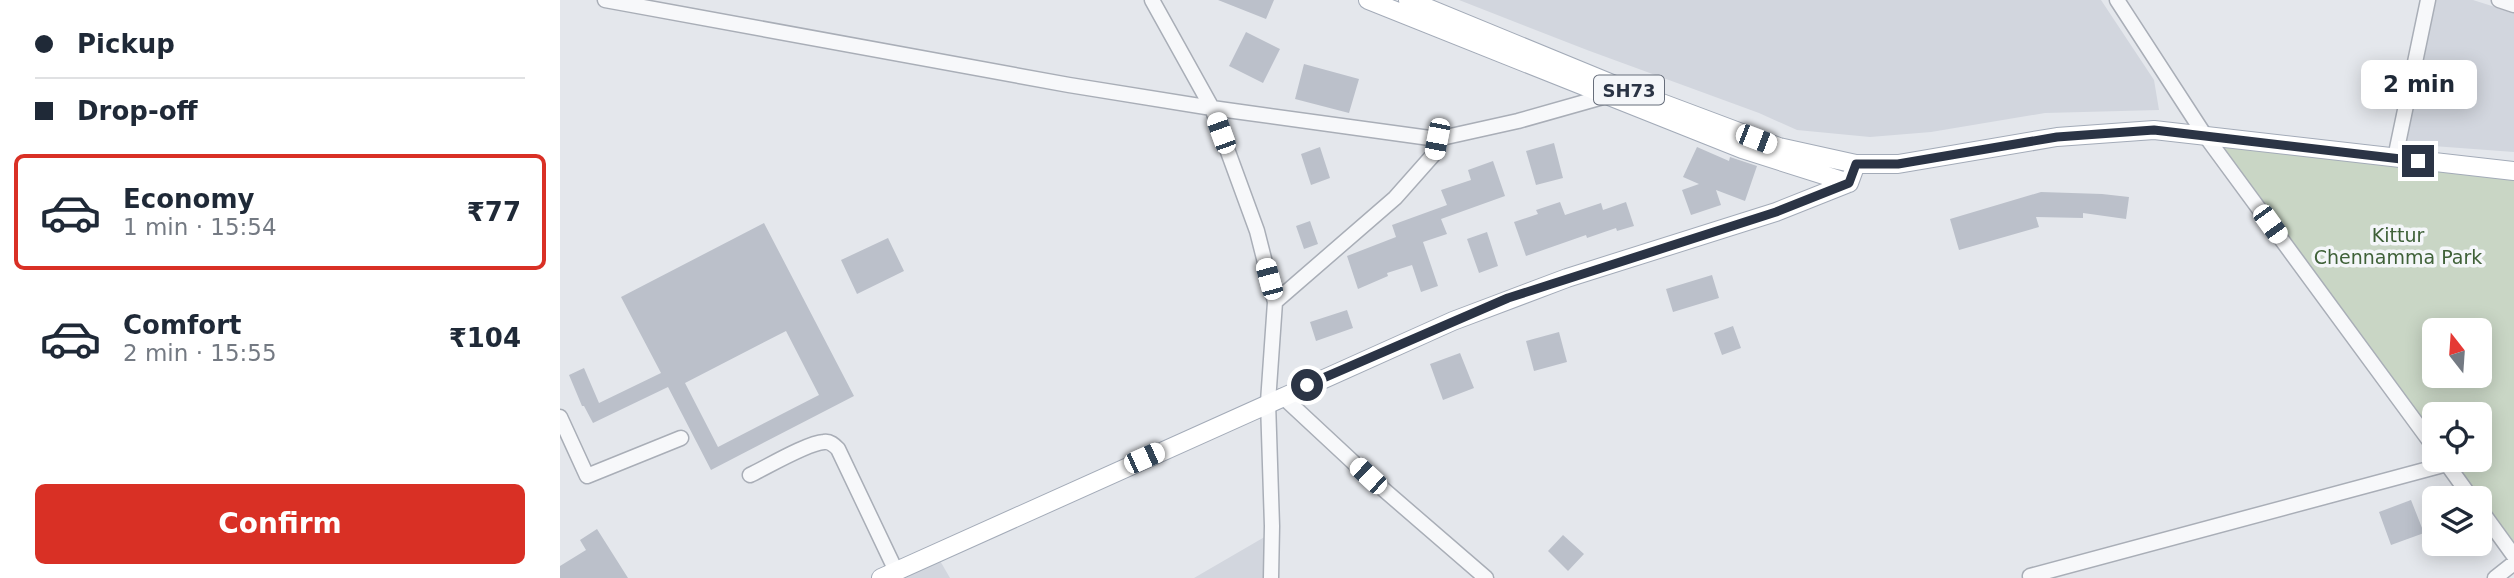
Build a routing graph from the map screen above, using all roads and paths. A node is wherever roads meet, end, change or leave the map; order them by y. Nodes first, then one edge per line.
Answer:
1 (605, 0) edge
2 (1152, 0) edge
3 (1368, 0) edge
4 (1408, 0) edge
5 (2117, 0) edge
6 (2428, 0) edge
7 (2499, 0) edge
8 (2514, 5) edge
9 (1610, 95) junction
10 (1212, 108) junction
11 (2204, 134) junction
12 (1437, 139) junction
13 (2395, 158) junction
14 (1856, 164) junction
15 (2514, 171) edge
16 (1849, 183) junction
17 (1276, 302) junction
18 (1275, 399) junction
19 (560, 417) edge
20 (2422, 431) edge
21 (681, 438) dead end
22 (2422, 468) edge
23 (750, 475) dead end
24 (2492, 526) edge
25 (2514, 556) edge
26 (2514, 564) edge
27 (889, 574) edge
28 (1271, 578) edge
29 (1486, 578) edge
30 (2031, 578) edge
31 (2495, 578) edge

1 - 10 street
2 - 10 street
3 - 9 main road
4 - 14 main road, SH73
5 - 11 street
6 - 13 street
7 - 8 street
9 - 12 street
9 - 16 main road
10 - 12 street
10 - 17 street
11 - 13 main road, SH73
11 - 14 main road, SH73
11 - 20 street
12 - 17 street
13 - 15 main road, SH73
14 - 16 main road
16 - 18 main road
17 - 18 street
18 - 27 main road
18 - 28 street
18 - 29 street
19 - 21 street
22 - 30 street
23 - 27 street
24 - 25 street
26 - 31 street

